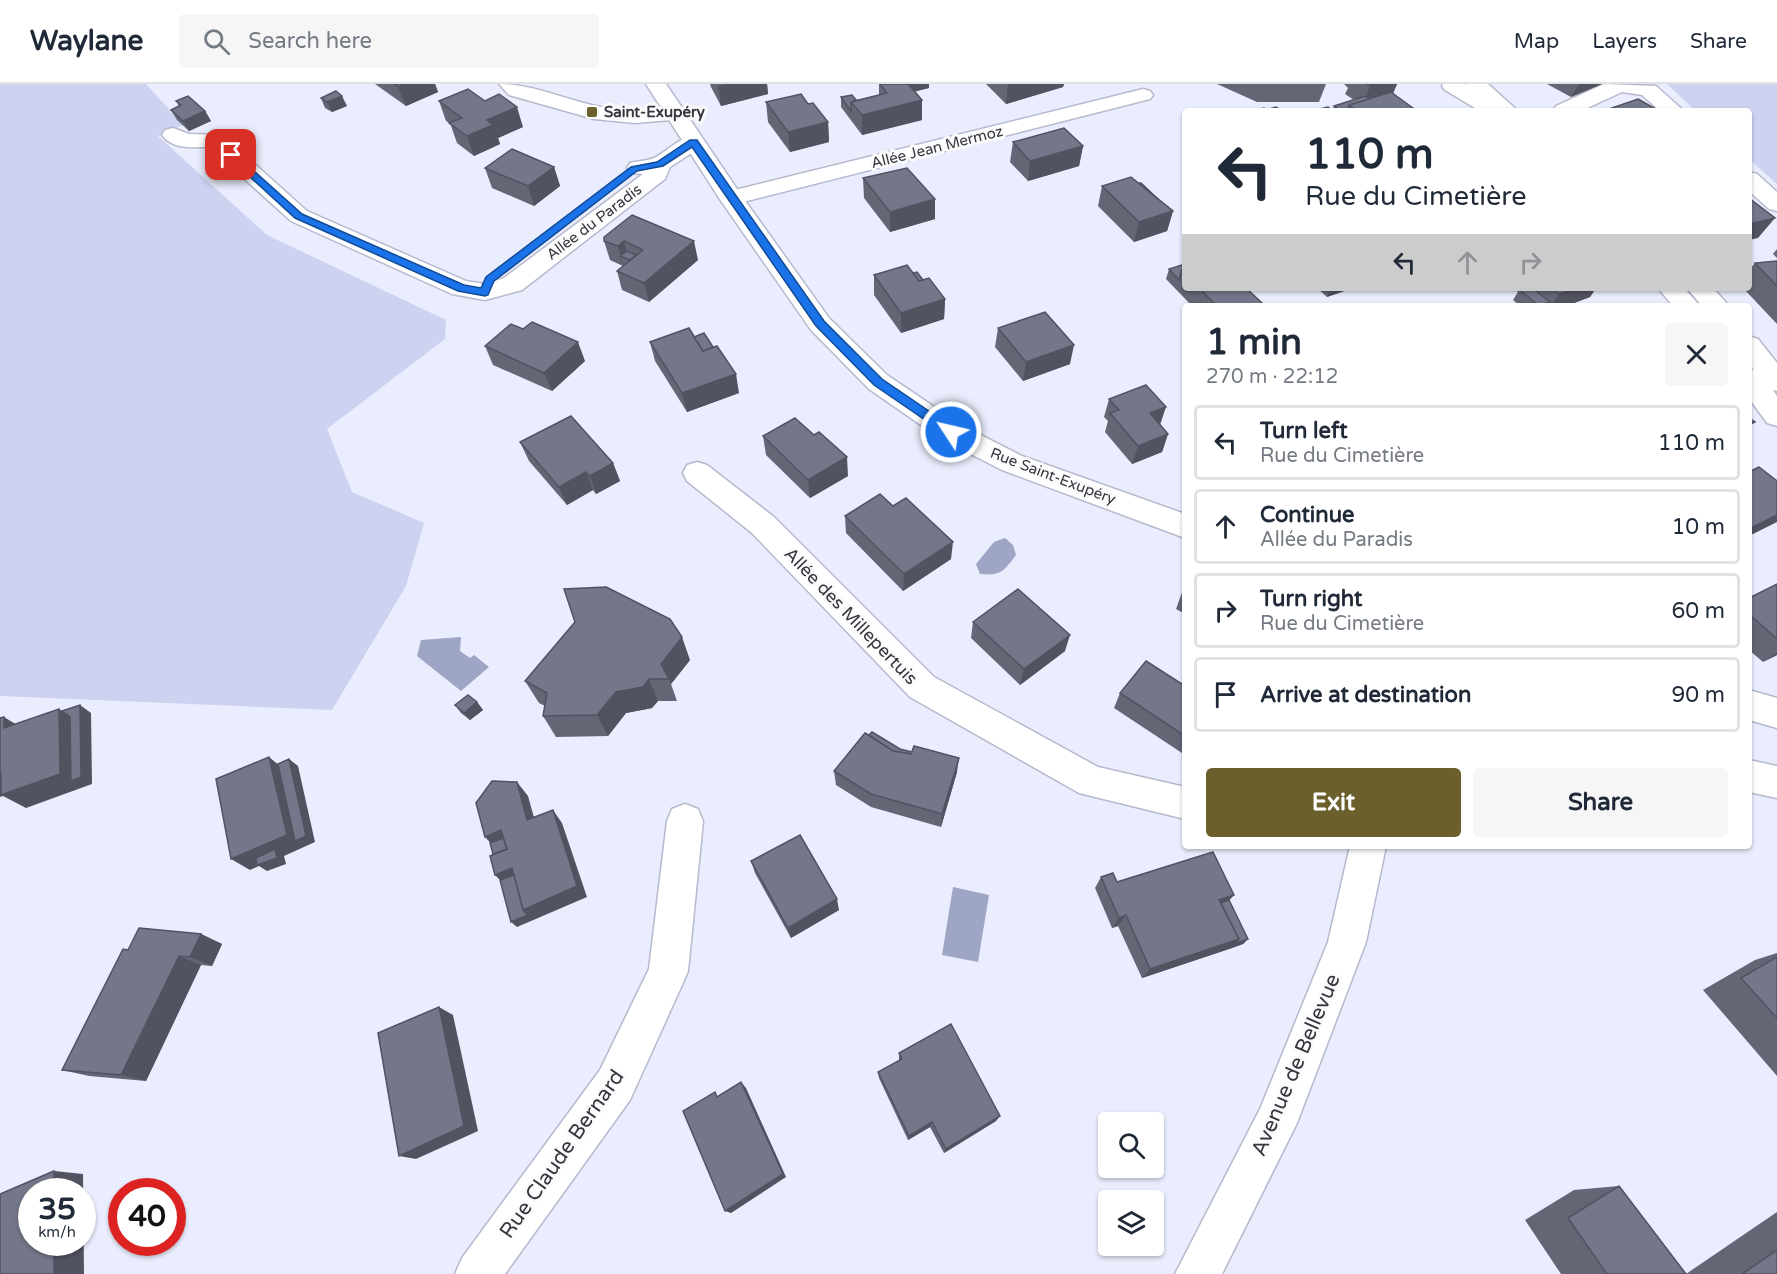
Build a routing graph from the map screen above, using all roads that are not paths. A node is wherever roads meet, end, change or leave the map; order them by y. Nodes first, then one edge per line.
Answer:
1 (508, 84) edge
2 (656, 84) edge
3 (1474, 84) edge
4 (1450, 85) edge
5 (1143, 95) dead end
6 (1477, 108) edge
7 (1488, 108) edge
8 (1503, 108) edge
9 (1570, 108) edge
10 (1670, 108) edge
11 (675, 114) junction
12 (173, 135) dead end
13 (693, 142) junction
14 (1752, 182) edge
15 (730, 198) junction
16 (1777, 204) edge
17 (1673, 291) edge
18 (1702, 291) edge
19 (1684, 303) edge
20 (1713, 303) edge
21 (1752, 349) edge
22 (1752, 382) edge
23 (1777, 382) edge
24 (1777, 416) edge
25 (697, 473) dead end
26 (1182, 525) edge
27 (1752, 706) edge
28 (1777, 713) edge
29 (1752, 777) edge
30 (1777, 782) edge
31 (1182, 802) edge
32 (685, 821) dead end
33 (1367, 849) edge
34 (478, 1274) edge
35 (1198, 1274) edge

1 - 11 street
2 - 11 street, Rue Saint-Exupéry
3 - 8 street
4 - 6 street
4 - 7 street
5 - 15 street, Allée Jean Mermoz
9 - 10 street
11 - 13 street, Rue Saint-Exupéry
12 - 13 street, Allée du Paradis
13 - 15 street, Rue Saint-Exupéry
14 - 16 street
15 - 26 street, Rue Saint-Exupéry
17 - 19 street
18 - 20 street
21 - 23 street
22 - 24 street
25 - 31 street, Allée des Millepertuis
27 - 28 street
29 - 30 street
32 - 34 street, Rue Claude Bernard
33 - 35 street, Avenue de Bellevue

